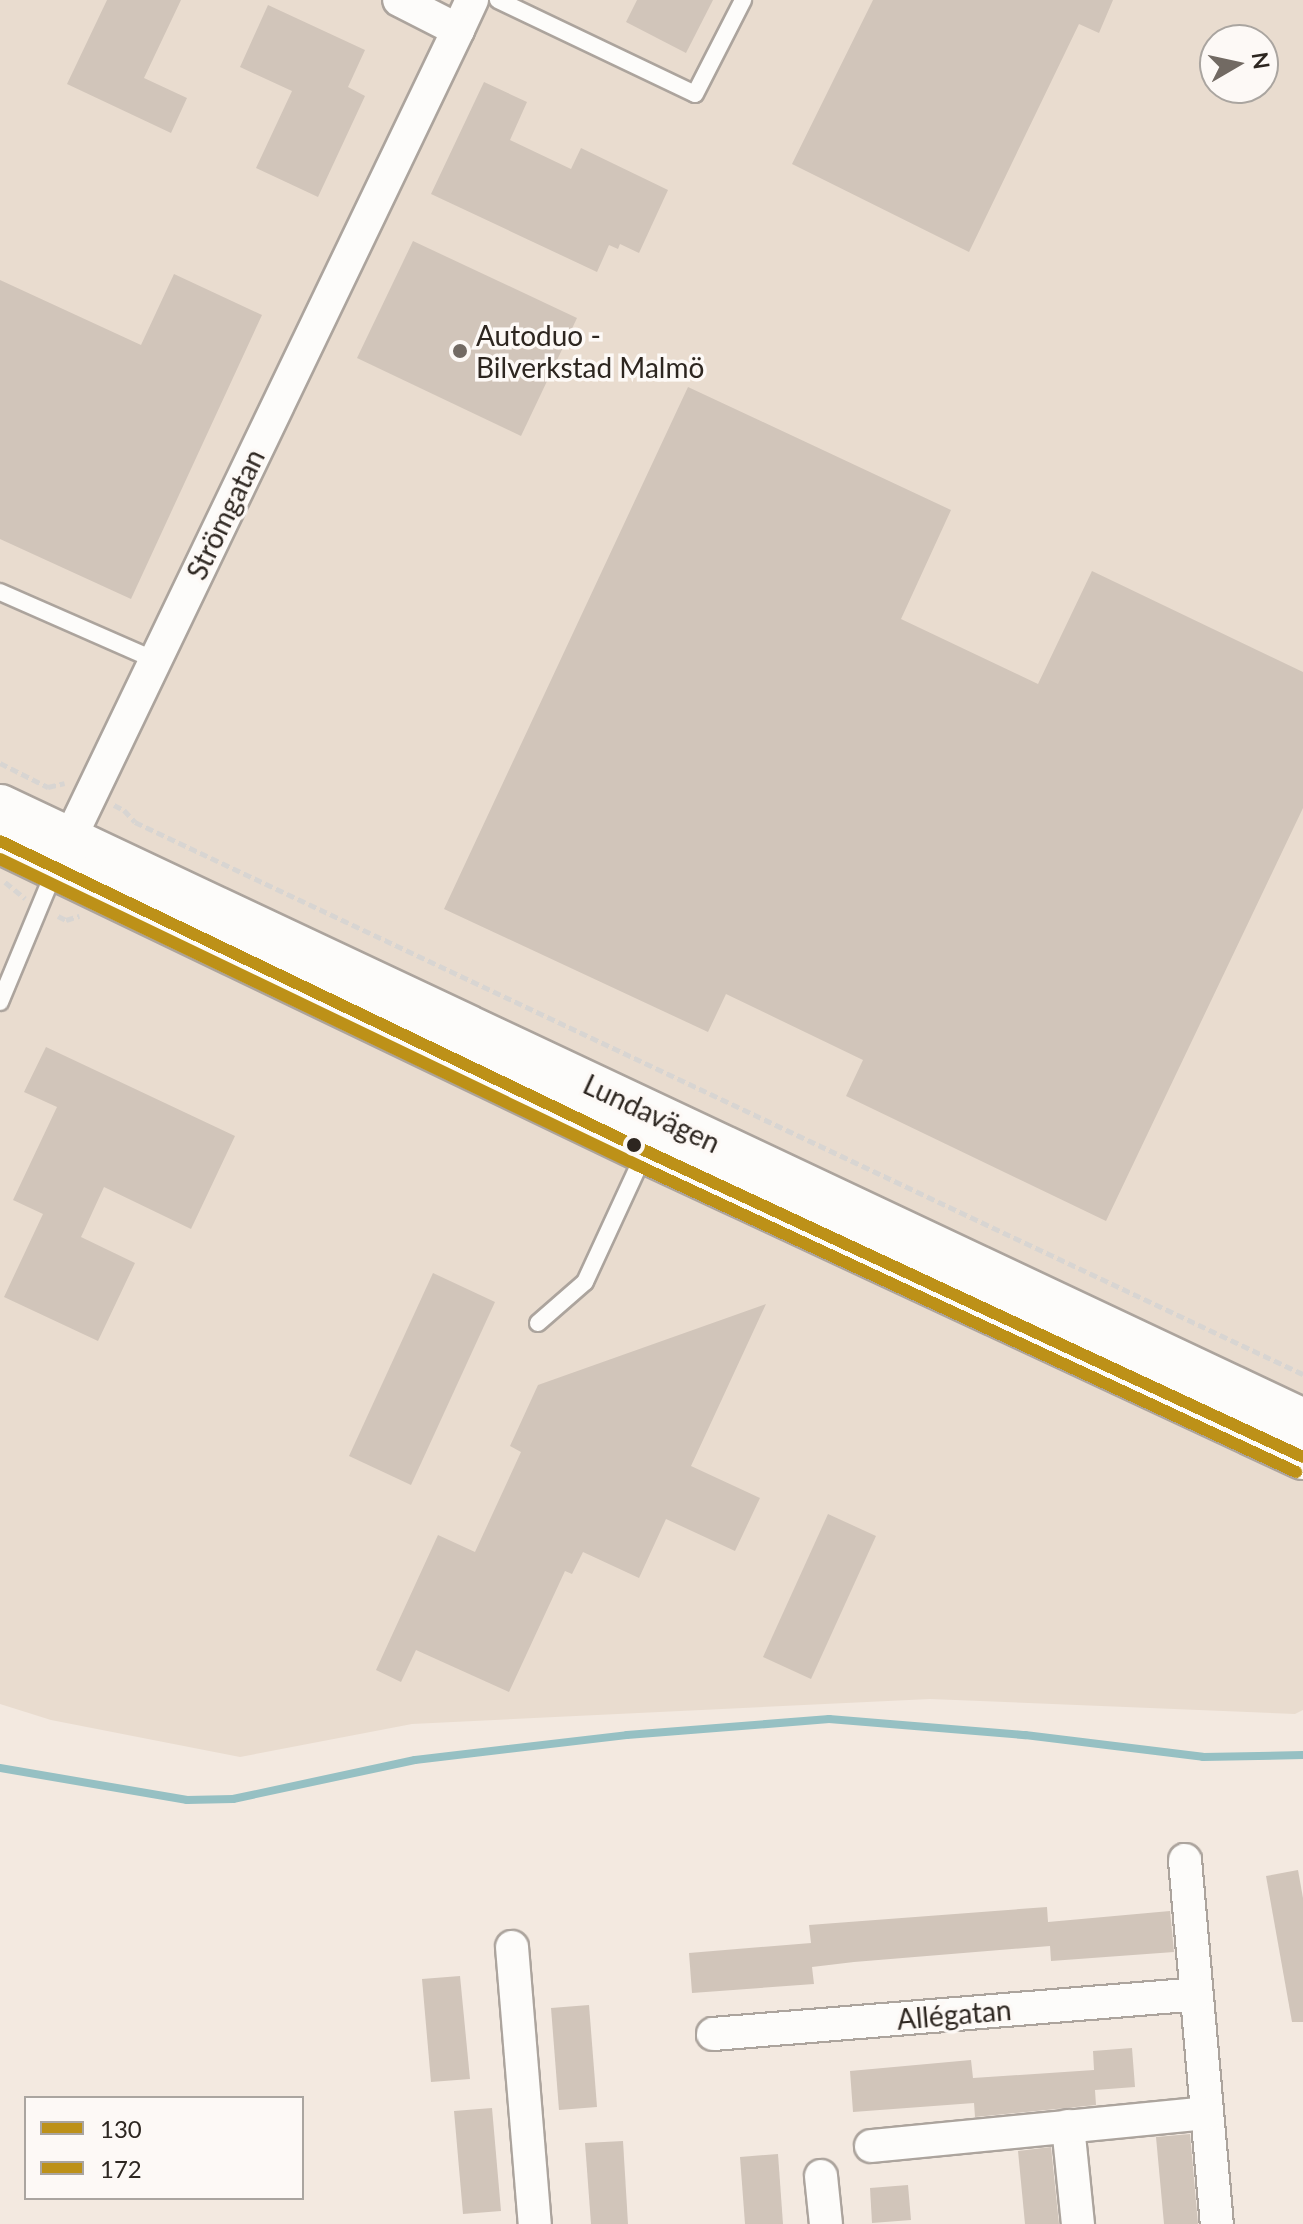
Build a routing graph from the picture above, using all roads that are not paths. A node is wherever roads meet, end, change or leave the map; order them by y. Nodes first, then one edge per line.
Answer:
1 (399, 0) edge
2 (472, 0) edge
3 (498, 0) edge
4 (743, 0) edge
5 (458, 30) junction
6 (0, 592) edge
7 (155, 660) junction
8 (0, 807) edge
9 (0, 841) edge
10 (62, 854) junction
11 (0, 1002) edge
12 (653, 1134) junction
13 (538, 1323) dead end
14 (1303, 1421) edge
15 (1303, 1457) edge
16 (1185, 1860) dead end
17 (512, 1947) dead end
18 (1195, 1994) junction
19 (713, 2034) dead end
20 (1205, 2113) junction
21 (1068, 2126) junction
22 (871, 2146) dead end
23 (821, 2176) dead end
24 (535, 2224) edge
25 (826, 2224) edge
26 (1078, 2224) edge
27 (1217, 2224) edge

1 - 5 street
2 - 5 street, Strömgatan
3 - 4 lane
5 - 7 street, Strömgatan
6 - 7 lane
7 - 10 street, Strömgatan
8 - 10 main road, Lundavägen
9 - 10 main road, Lundavägen
10 - 11 lane, Strömgatan
10 - 12 main road, Lundavägen
12 - 13 lane
12 - 14 main road, Lundavägen
12 - 15 main road, Lundavägen
16 - 18 street
17 - 24 street
18 - 19 street, Allégatan
18 - 20 street
20 - 21 street
20 - 27 street
21 - 22 street
21 - 26 street
23 - 25 street

